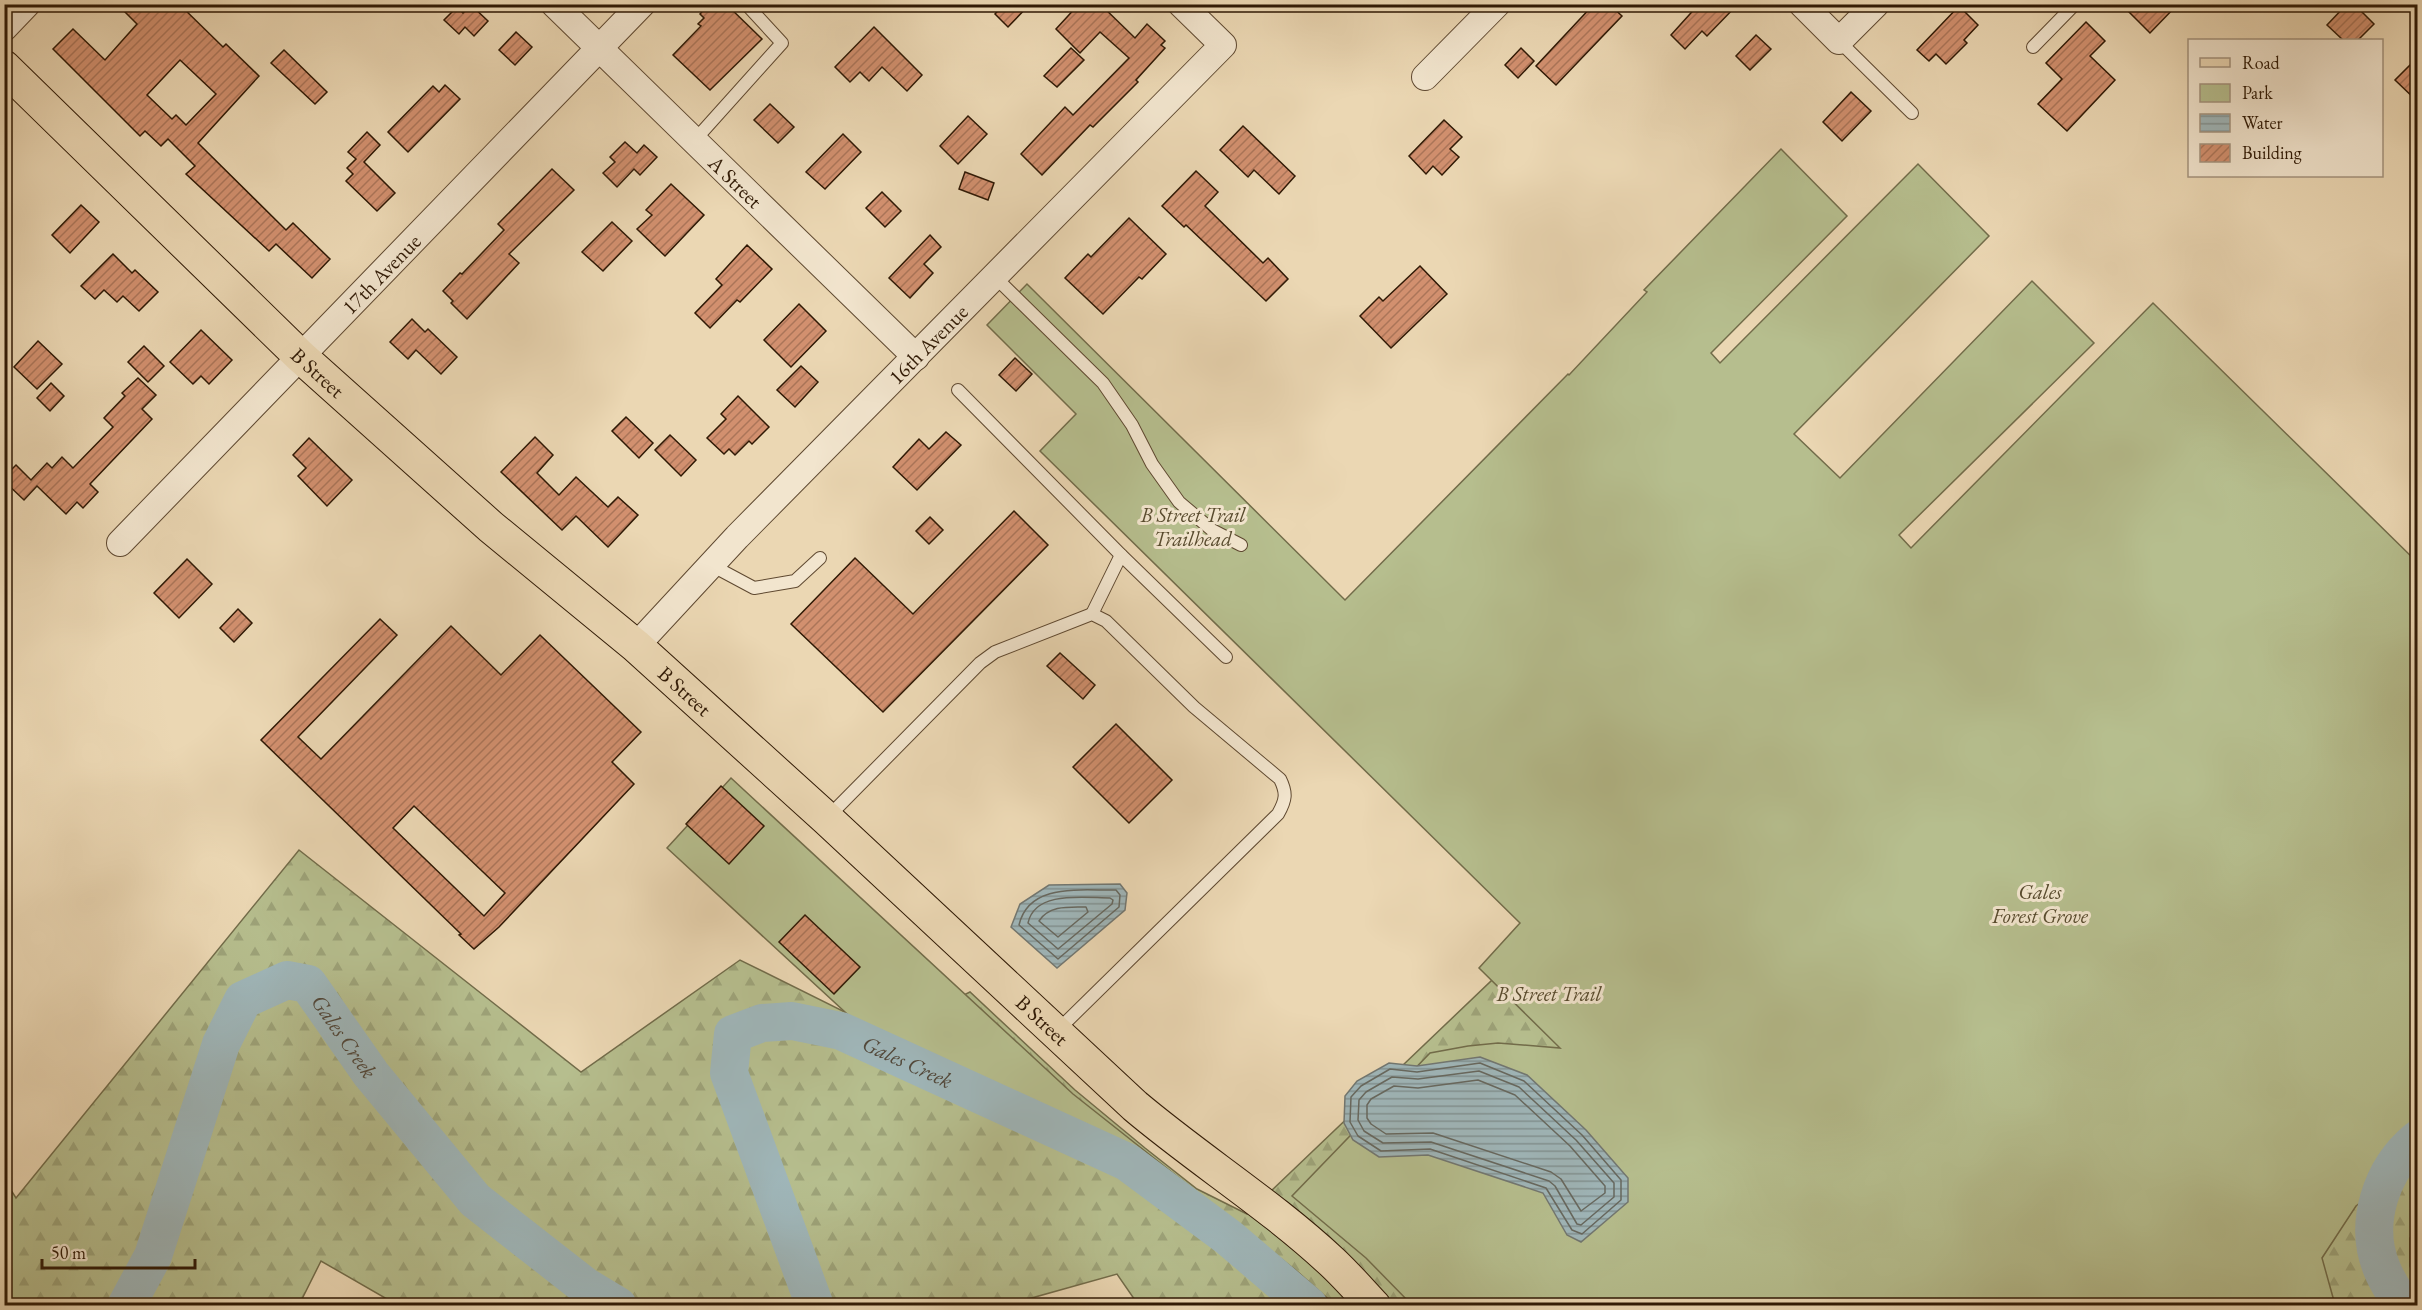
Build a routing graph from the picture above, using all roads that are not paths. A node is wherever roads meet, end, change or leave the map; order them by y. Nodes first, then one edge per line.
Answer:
1 (27, 4) edge
2 (554, 4) edge
3 (642, 4) edge
4 (746, 4) edge
5 (1181, 4) edge
6 (1497, 4) edge
7 (1802, 4) edge
8 (1876, 4) edge
9 (2075, 4) edge
10 (4, 28) edge
11 (1839, 41) junction
12 (2033, 47) dead end
13 (599, 49) junction
14 (4, 68) edge
15 (1425, 77) dead end
16 (1912, 113) dead end
17 (694, 141) junction
18 (994, 277) junction
19 (300, 356) junction
20 (916, 357) junction
21 (958, 390) dead end
22 (120, 543) dead end
23 (1240, 545) dead end
24 (1121, 555) junction
25 (820, 558) dead end
26 (711, 565) junction
27 (1092, 614) junction
28 (636, 646) junction
29 (1226, 657) dead end
30 (827, 819) junction
31 (1055, 1033) junction
32 (1374, 1305) edge

1 - 10 street
2 - 13 street, A Street
3 - 13 street, 17th Avenue
4 - 17 lane
5 - 18 street, 16th Avenue
6 - 15 street
7 - 11 street
8 - 11 street
9 - 12 lane
11 - 16 lane
13 - 17 street, A Street
13 - 19 street, 17th Avenue
14 - 19 main road, B Street
17 - 20 street, A Street
18 - 20 street, 16th Avenue
18 - 23 lane
19 - 22 street, 17th Avenue
19 - 28 main road, B Street
20 - 26 street, 16th Avenue
21 - 24 lane
24 - 27 lane
24 - 29 lane
25 - 26 lane
26 - 28 street, 16th Avenue
27 - 30 lane
27 - 31 lane
28 - 30 main road, B Street
30 - 31 main road, B Street
31 - 32 main road, B Street

